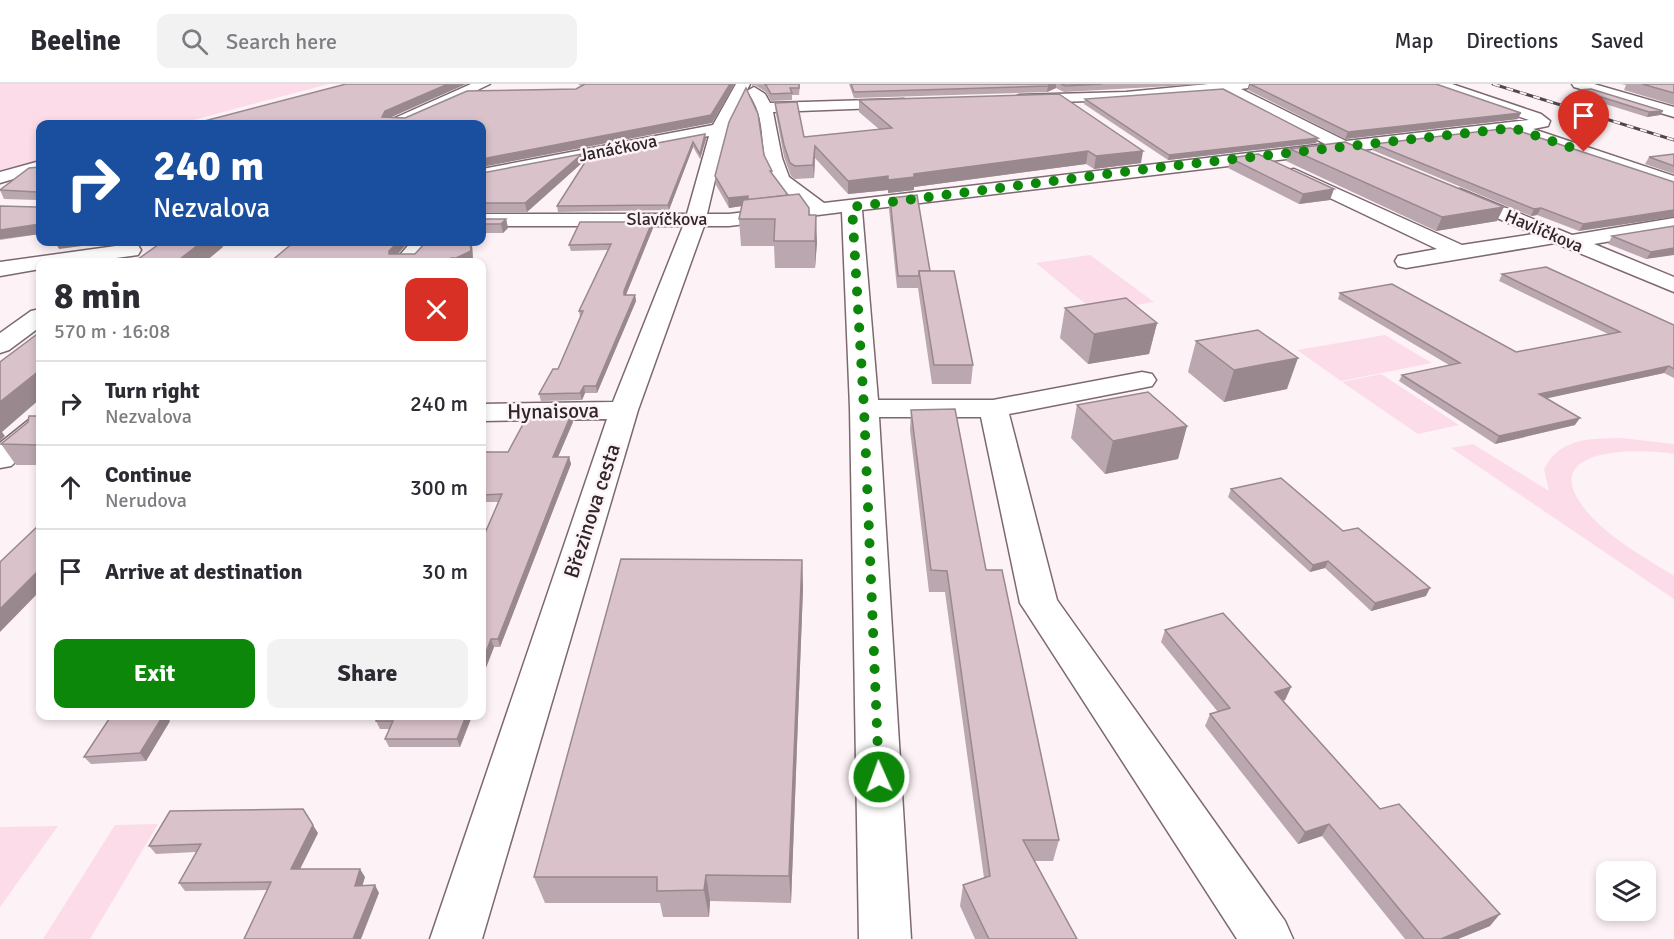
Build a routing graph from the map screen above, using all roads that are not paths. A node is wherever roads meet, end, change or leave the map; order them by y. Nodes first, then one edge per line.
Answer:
1 (483, 84) edge
2 (897, 84) edge
3 (1040, 84) edge
4 (1253, 84) edge
5 (1438, 84) edge
6 (1579, 84) edge
7 (1605, 84) edge
8 (1222, 85) edge
9 (742, 86) edge
10 (499, 91) edge
11 (465, 92) junction
12 (1059, 98) junction
13 (1001, 99) edge
14 (1674, 104) edge
15 (1655, 106) junction
16 (763, 108) junction
17 (1078, 110) edge
18 (1674, 112) edge
19 (402, 120) edge
20 (1513, 128) junction
21 (719, 129) junction
22 (1343, 147) junction
23 (1146, 156) dead end
24 (1256, 156) junction
25 (1380, 162) edge
26 (36, 167) edge
27 (1162, 167) junction
28 (486, 173) edge
29 (0, 177) edge
30 (1674, 182) edge
31 (1442, 188) edge
32 (837, 208) junction
33 (696, 219) junction
34 (486, 220) edge
35 (1674, 224) edge
36 (1564, 239) junction
37 (419, 246) edge
38 (129, 251) edge
39 (1457, 251) junction
40 (76, 258) edge
41 (408, 258) edge
42 (1406, 261) dead end
43 (36, 264) edge
44 (0, 269) edge
45 (1674, 285) edge
46 (36, 319) edge
47 (0, 345) edge
48 (1142, 380) dead end
49 (864, 408) junction
50 (993, 409) junction
51 (624, 410) junction
52 (486, 412) edge
53 (36, 428) edge
54 (0, 459) edge
55 (456, 939) edge
56 (885, 939) edge
57 (1267, 939) edge

1 - 11 street
2 - 16 street
3 - 12 street
4 - 8 street
5 - 20 street, Slavíčkova
6 - 15 street
7 - 14 street
8 - 12 street
8 - 22 street
9 - 16 street
9 - 21 street, Březinova cesta
10 - 11 street
11 - 19 street
12 - 13 street
12 - 17 street
14 - 15 street
15 - 18 street
16 - 32 street
20 - 22 street, Slavíčkova
20 - 30 street
21 - 28 street, Janáčkova
21 - 33 street, Březinova cesta
22 - 24 street, Slavíčkova
22 - 25 street
23 - 27 street
24 - 27 street, Slavíčkova
24 - 39 street
26 - 29 street
27 - 32 street, Slavíčkova
31 - 36 street, Havlíčkova
32 - 33 street, Slavíčkova
32 - 49 street
33 - 34 street, Slavíčkova
33 - 51 street, Březinova cesta
35 - 36 street
36 - 39 street
36 - 45 street, Havlíčkova
37 - 41 street
38 - 40 street
39 - 42 street
43 - 44 street
46 - 47 street
48 - 50 street
49 - 50 street
49 - 56 street
50 - 57 street
51 - 52 street, Hynaisova
51 - 55 street, Březinova cesta
53 - 54 street

